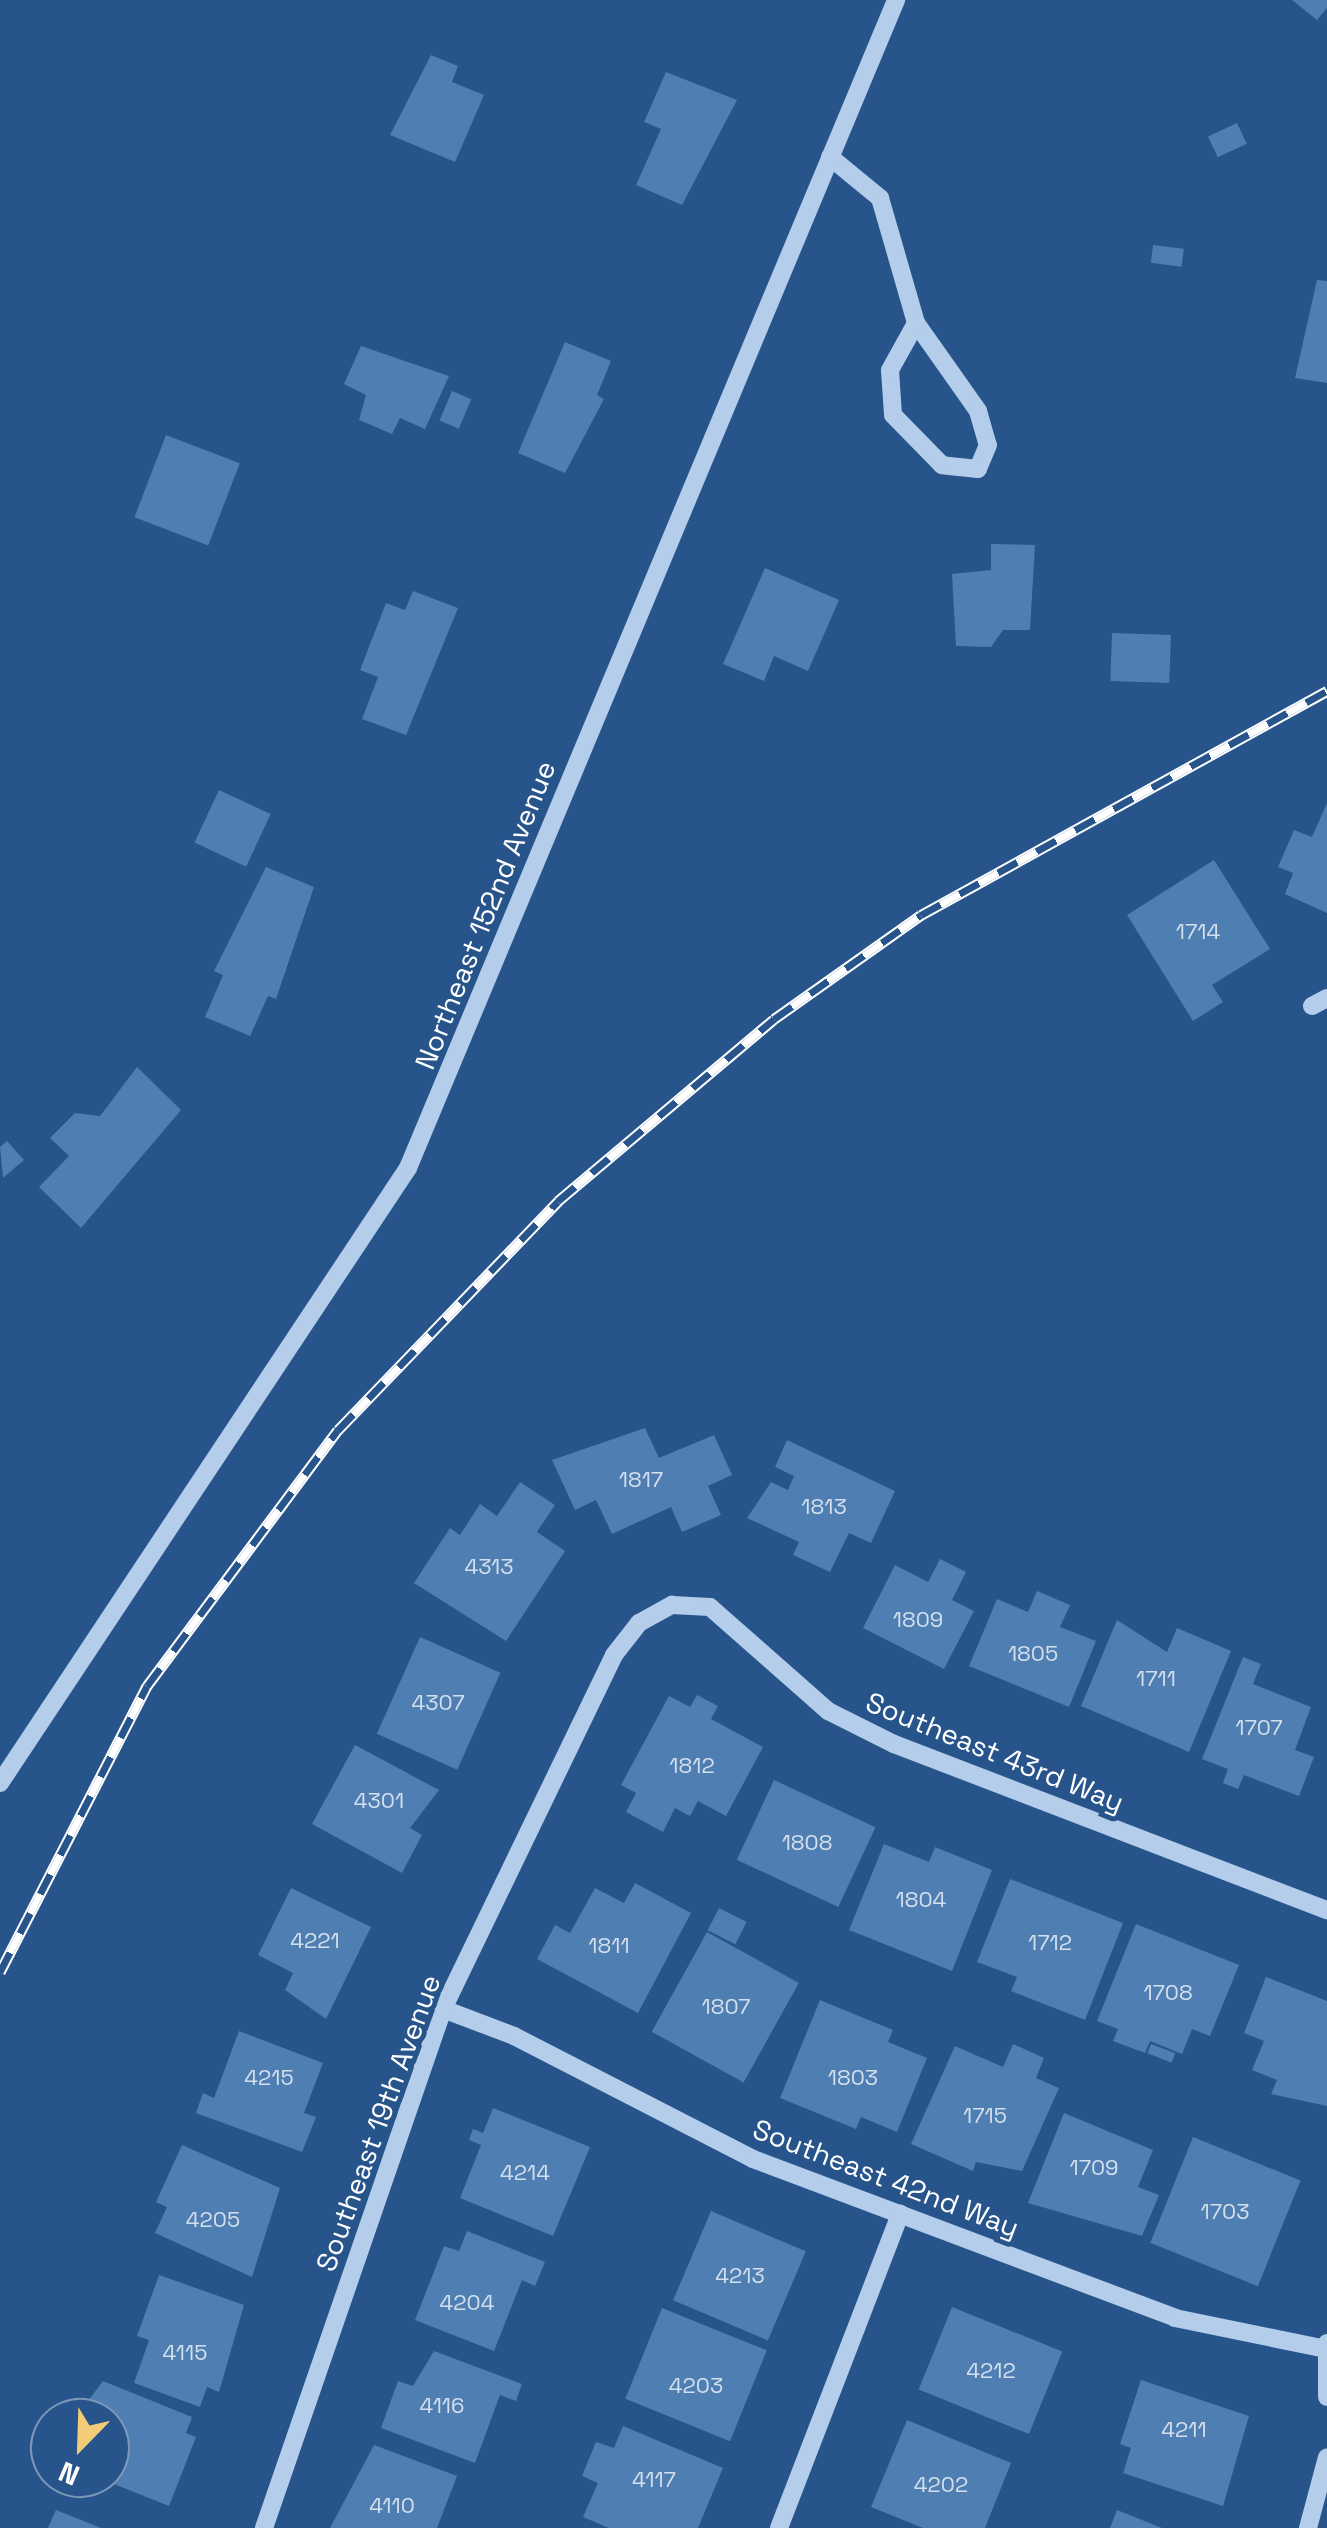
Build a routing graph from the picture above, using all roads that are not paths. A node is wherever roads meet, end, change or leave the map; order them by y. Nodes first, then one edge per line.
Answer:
1 (896, 0) edge
2 (830, 156) junction
3 (916, 323) junction
4 (672, 1605) joint
5 (0, 1783) edge
6 (1327, 1910) edge
7 (444, 2009) junction
8 (900, 2214) junction
9 (1327, 2346) edge
10 (1327, 2397) edge
11 (1327, 2457) edge
12 (264, 2528) edge
13 (779, 2528) edge
14 (1308, 2528) edge

1 - 2 street, Northeast 152nd Avenue
2 - 3 street
2 - 5 street, Northeast 152nd Avenue
3 - 3 street
4 - 6 street, Southeast 43rd Way
4 - 7 street, Southeast 19th Avenue
7 - 8 street, Southeast 42nd Way
7 - 12 street, Southeast 19th Avenue
8 - 9 street, Southeast 42nd Way
8 - 13 street
9 - 10 street
11 - 14 street

